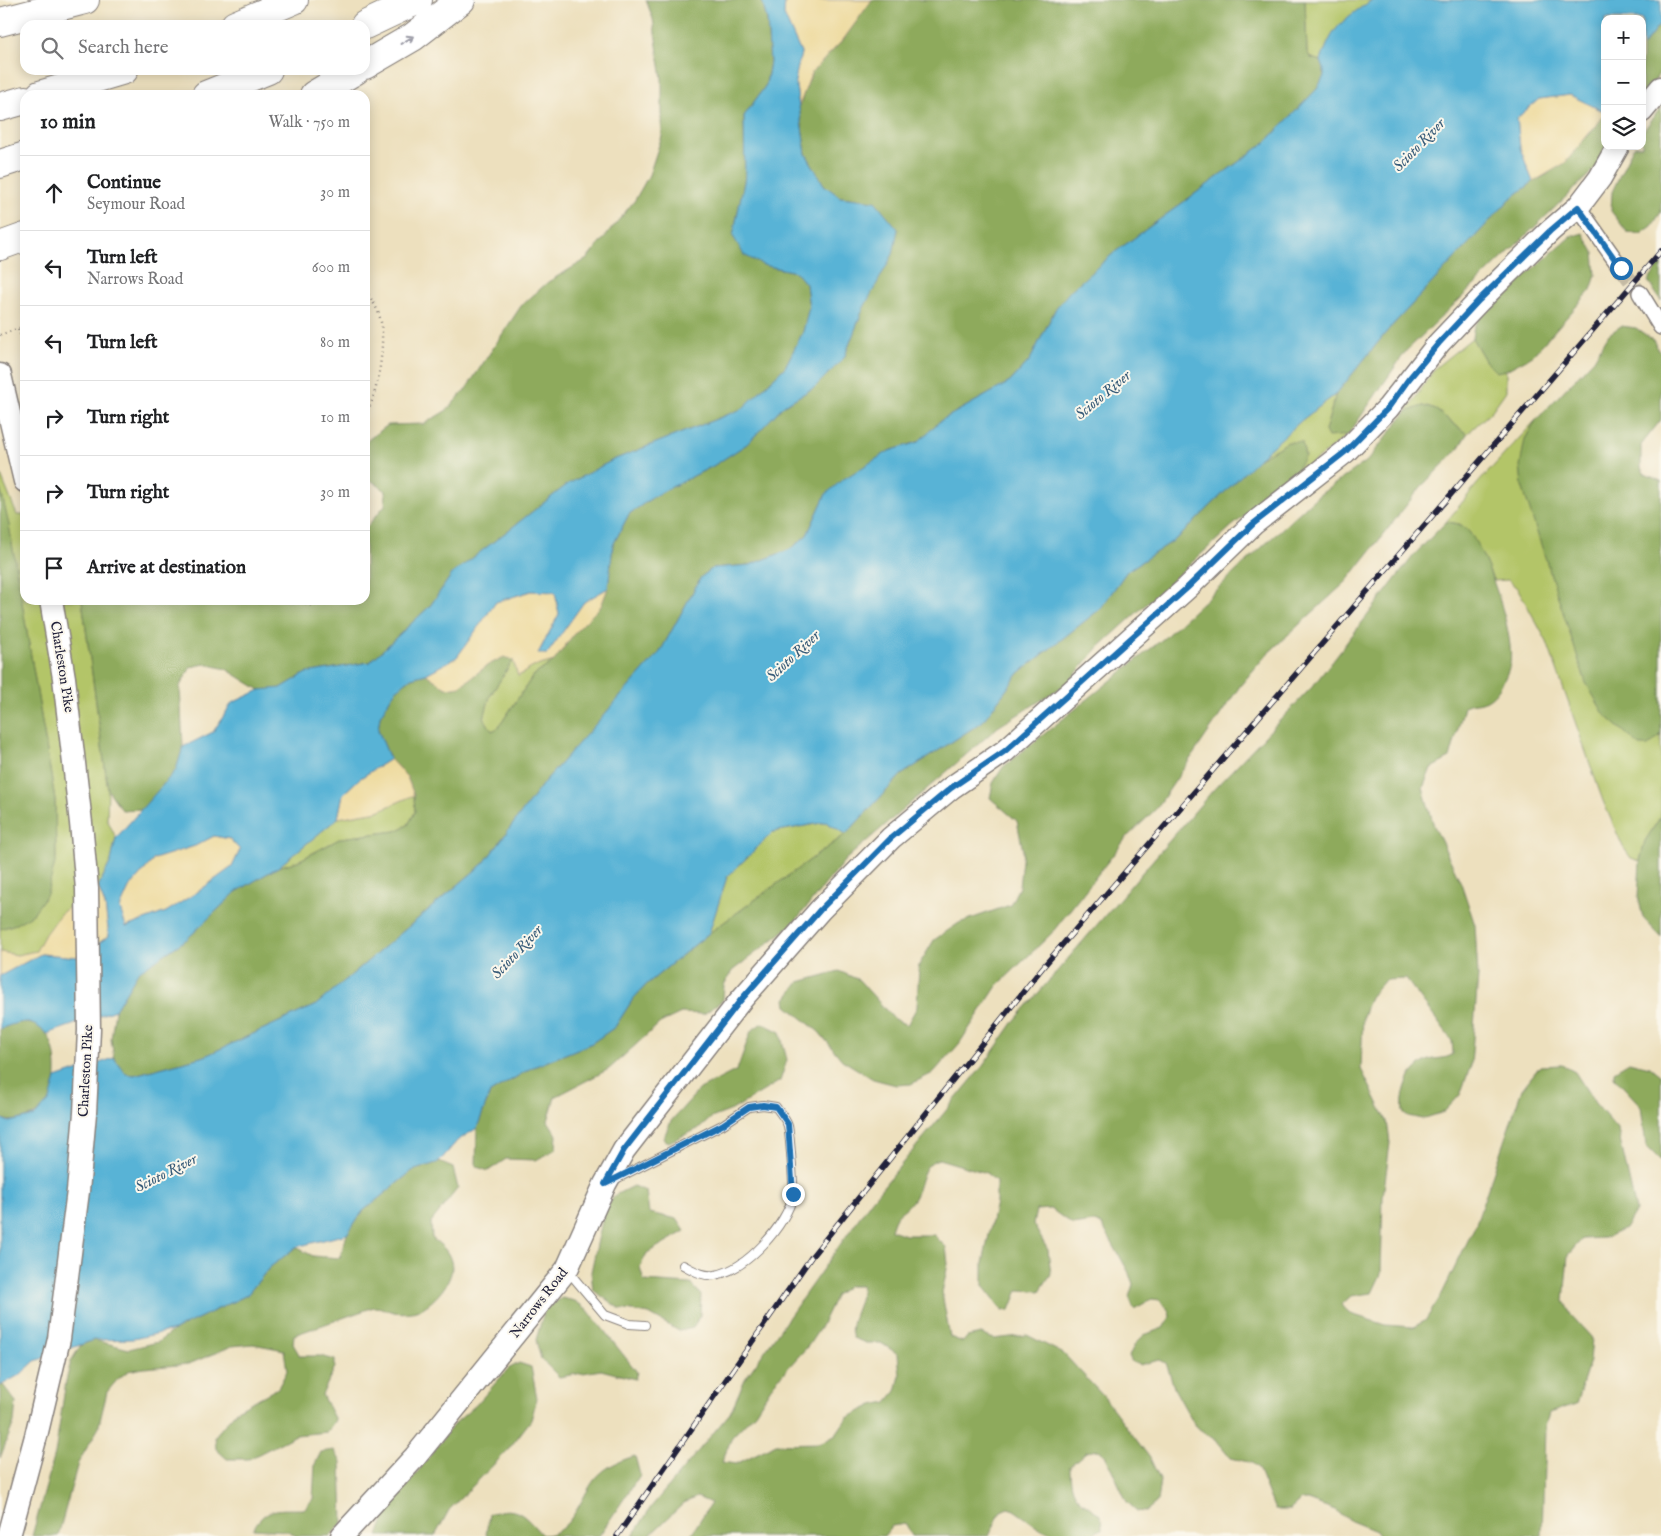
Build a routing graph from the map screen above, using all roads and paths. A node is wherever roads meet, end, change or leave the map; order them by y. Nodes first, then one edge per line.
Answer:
1 (85, 0) edge
2 (294, 0) edge
3 (418, 0) edge
4 (461, 0) edge
5 (247, 20) edge
6 (0, 22) edge
7 (370, 23) edge
8 (370, 62) edge
9 (107, 75) edge
10 (256, 75) edge
11 (348, 75) edge
12 (1661, 88) edge
13 (57, 90) edge
14 (218, 90) edge
15 (322, 90) edge
16 (20, 101) edge
17 (1646, 105) edge
18 (0, 107) edge
19 (1616, 150) edge
20 (1578, 207) junction
21 (20, 239) edge
22 (0, 246) edge
23 (1621, 268) tunnel mouth
24 (1640, 293) tunnel mouth
25 (370, 296) edge
26 (1661, 327) edge
27 (18, 329) joint
28 (20, 334) edge
29 (0, 335) edge
30 (2, 386) edge
31 (370, 408) edge
32 (20, 460) edge
33 (52, 605) edge
34 (310, 605) edge
35 (313, 606) dead end
36 (605, 1184) junction
37 (683, 1265) dead end
38 (567, 1270) junction
39 (645, 1325) dead end
40 (9, 1536) edge
41 (342, 1536) edge

1 - 6 highway
2 - 5 highway
3 - 7 highway
8 -> 4 highway
9 - 13 highway
10 - 14 highway
11 - 15 highway
12 - 17 street
16 - 18 highway
19 - 20 street, Narrows Road
20 - 23 street
20 - 36 street, Narrows Road
21 - 22 highway
24 - 26 street
25 - 31 path
27 - 28 path
27 - 29 path
30 - 32 street
33 - 40 street, Charleston Pike
34 - 35 path
36 - 37 lane
36 - 38 street, Narrows Road
38 - 39 lane
38 - 41 street, Narrows Road

